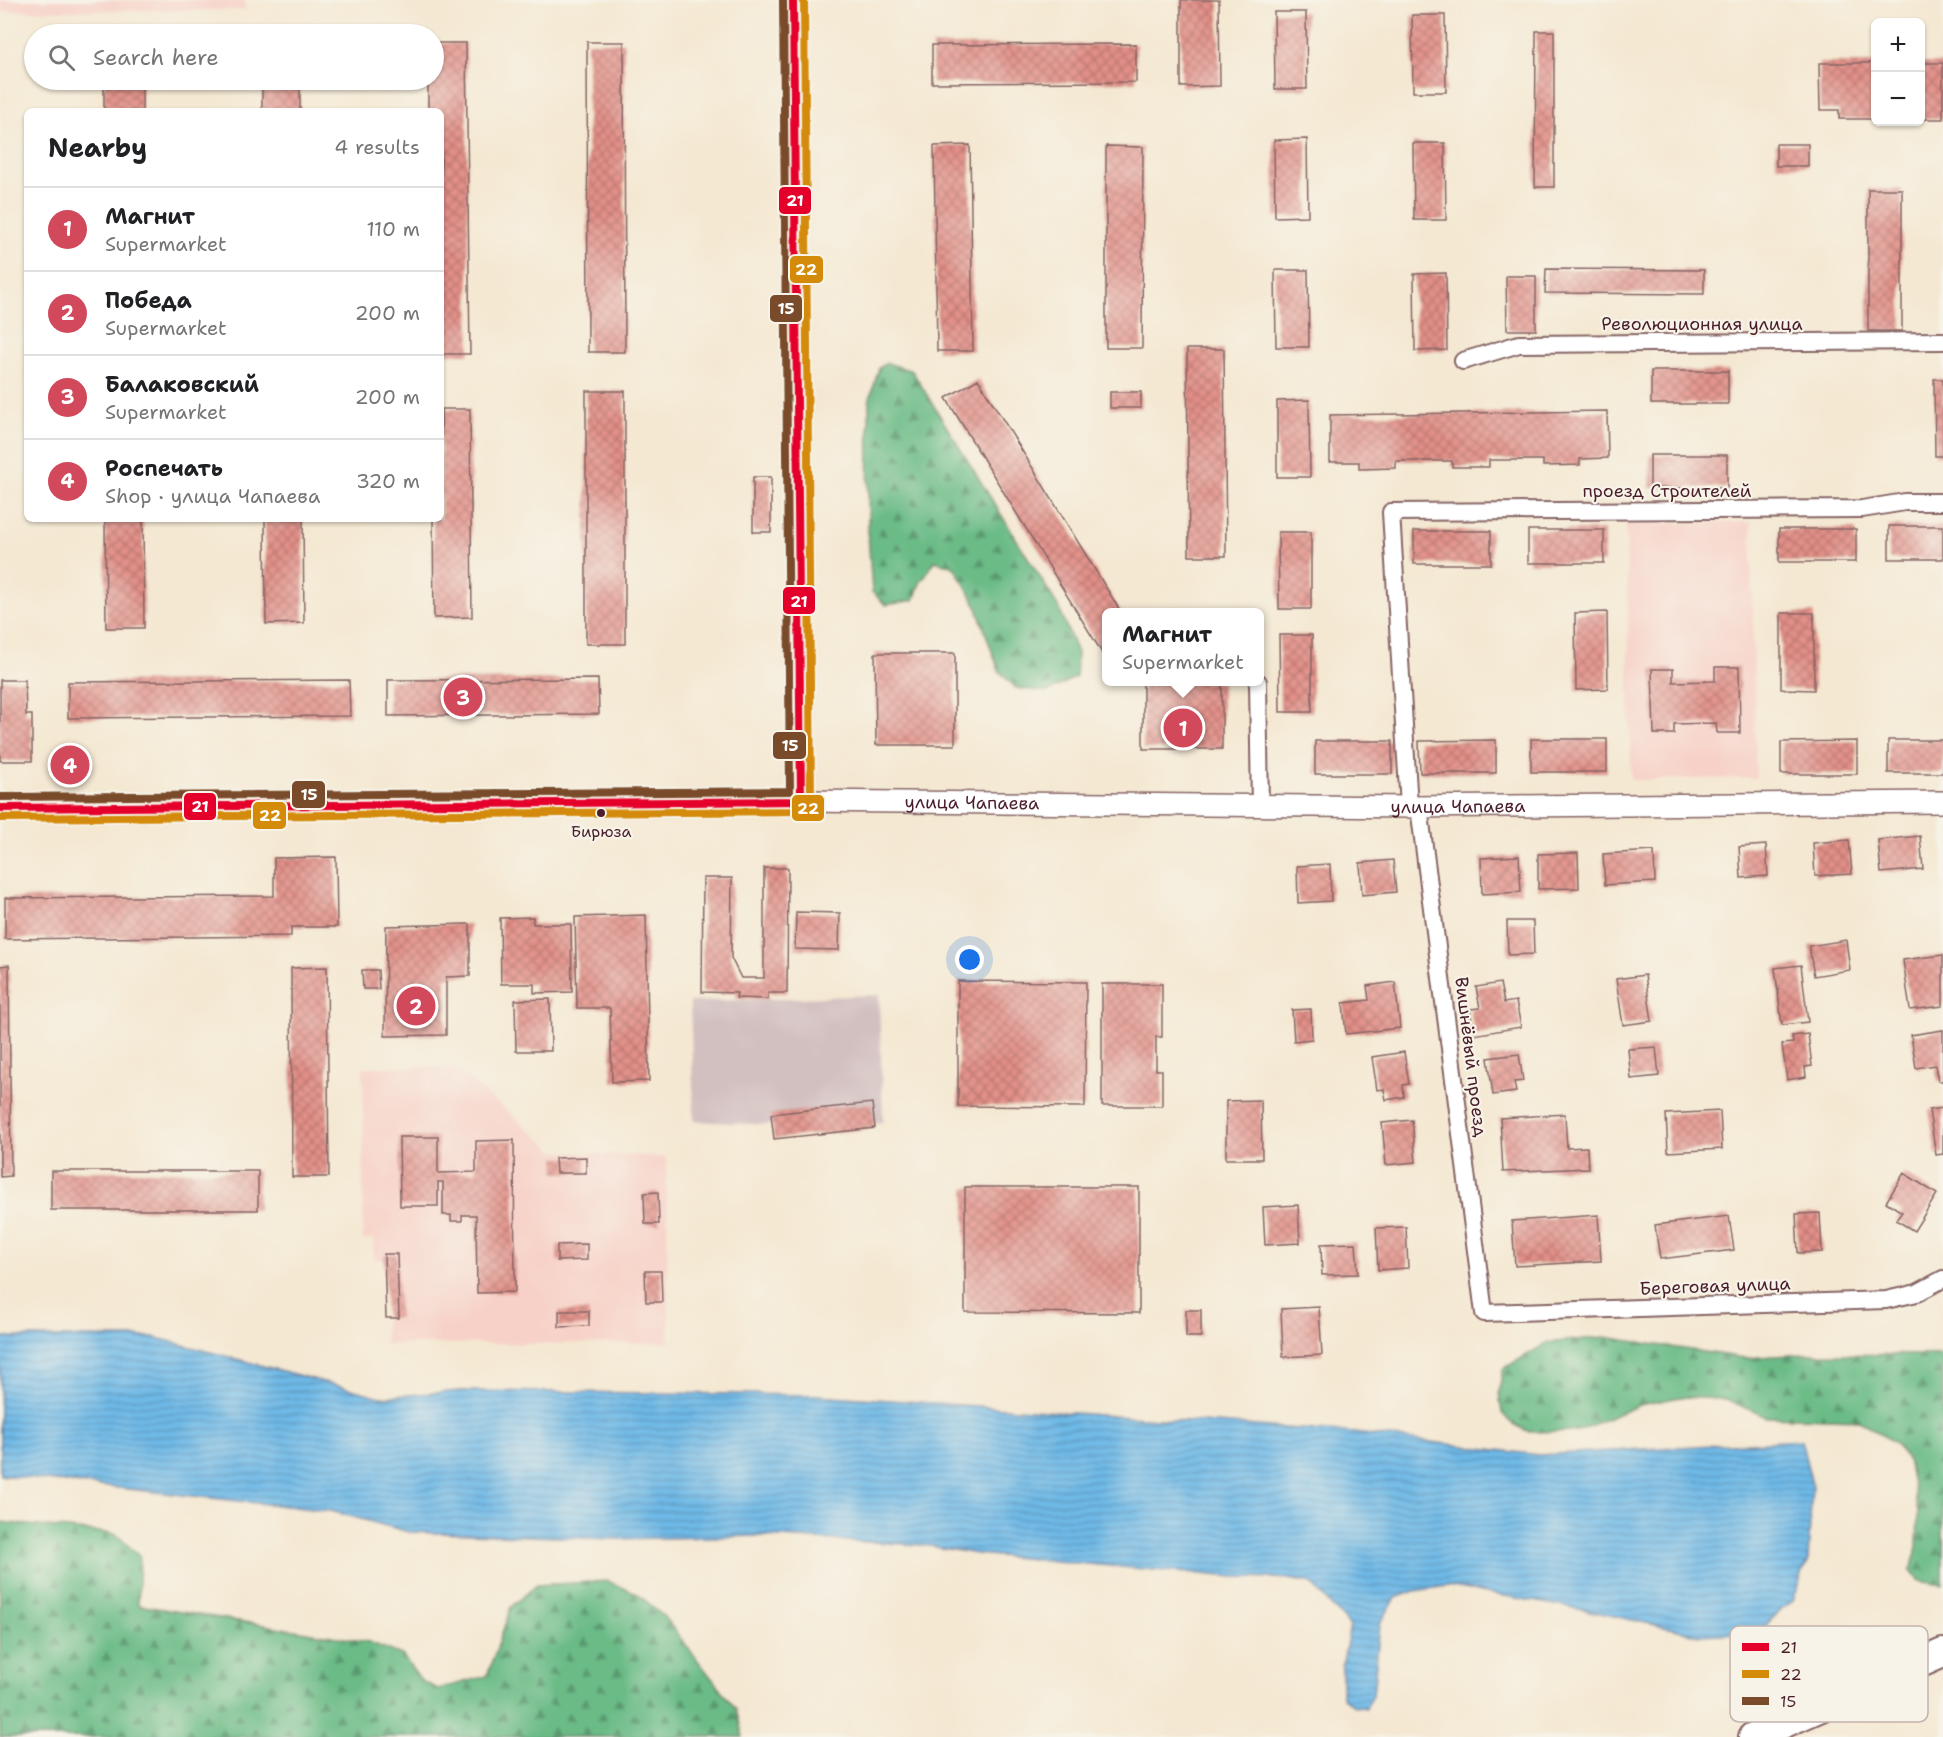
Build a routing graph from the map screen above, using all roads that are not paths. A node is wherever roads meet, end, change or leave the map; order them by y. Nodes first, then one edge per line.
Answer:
1 (793, 0) edge
2 (1943, 341) edge
3 (1463, 361) dead end
4 (1943, 502) edge
5 (1391, 512) joint
6 (1258, 686) edge
7 (801, 801) junction
8 (1943, 802) edge
9 (1260, 806) junction
10 (1414, 807) junction
11 (0, 808) edge
12 (1943, 1279) edge
13 (1484, 1313) joint
14 (1943, 1653) edge
15 (1928, 1660) edge
16 (1787, 1722) edge
17 (1753, 1737) edge

1 - 7 main road
2 - 3 street, Революционная улица
4 - 5 street, проезд Строителей
5 - 10 street, Вишнёвый проезд
6 - 9 street
7 - 9 street, улица Чапаева
7 - 11 main road, улица Чапаева
8 - 10 street, улица Чапаева
9 - 10 street, улица Чапаева
10 - 13 street, Вишнёвый проезд
12 - 13 street, Береговая улица
14 - 15 highway
16 - 17 highway

